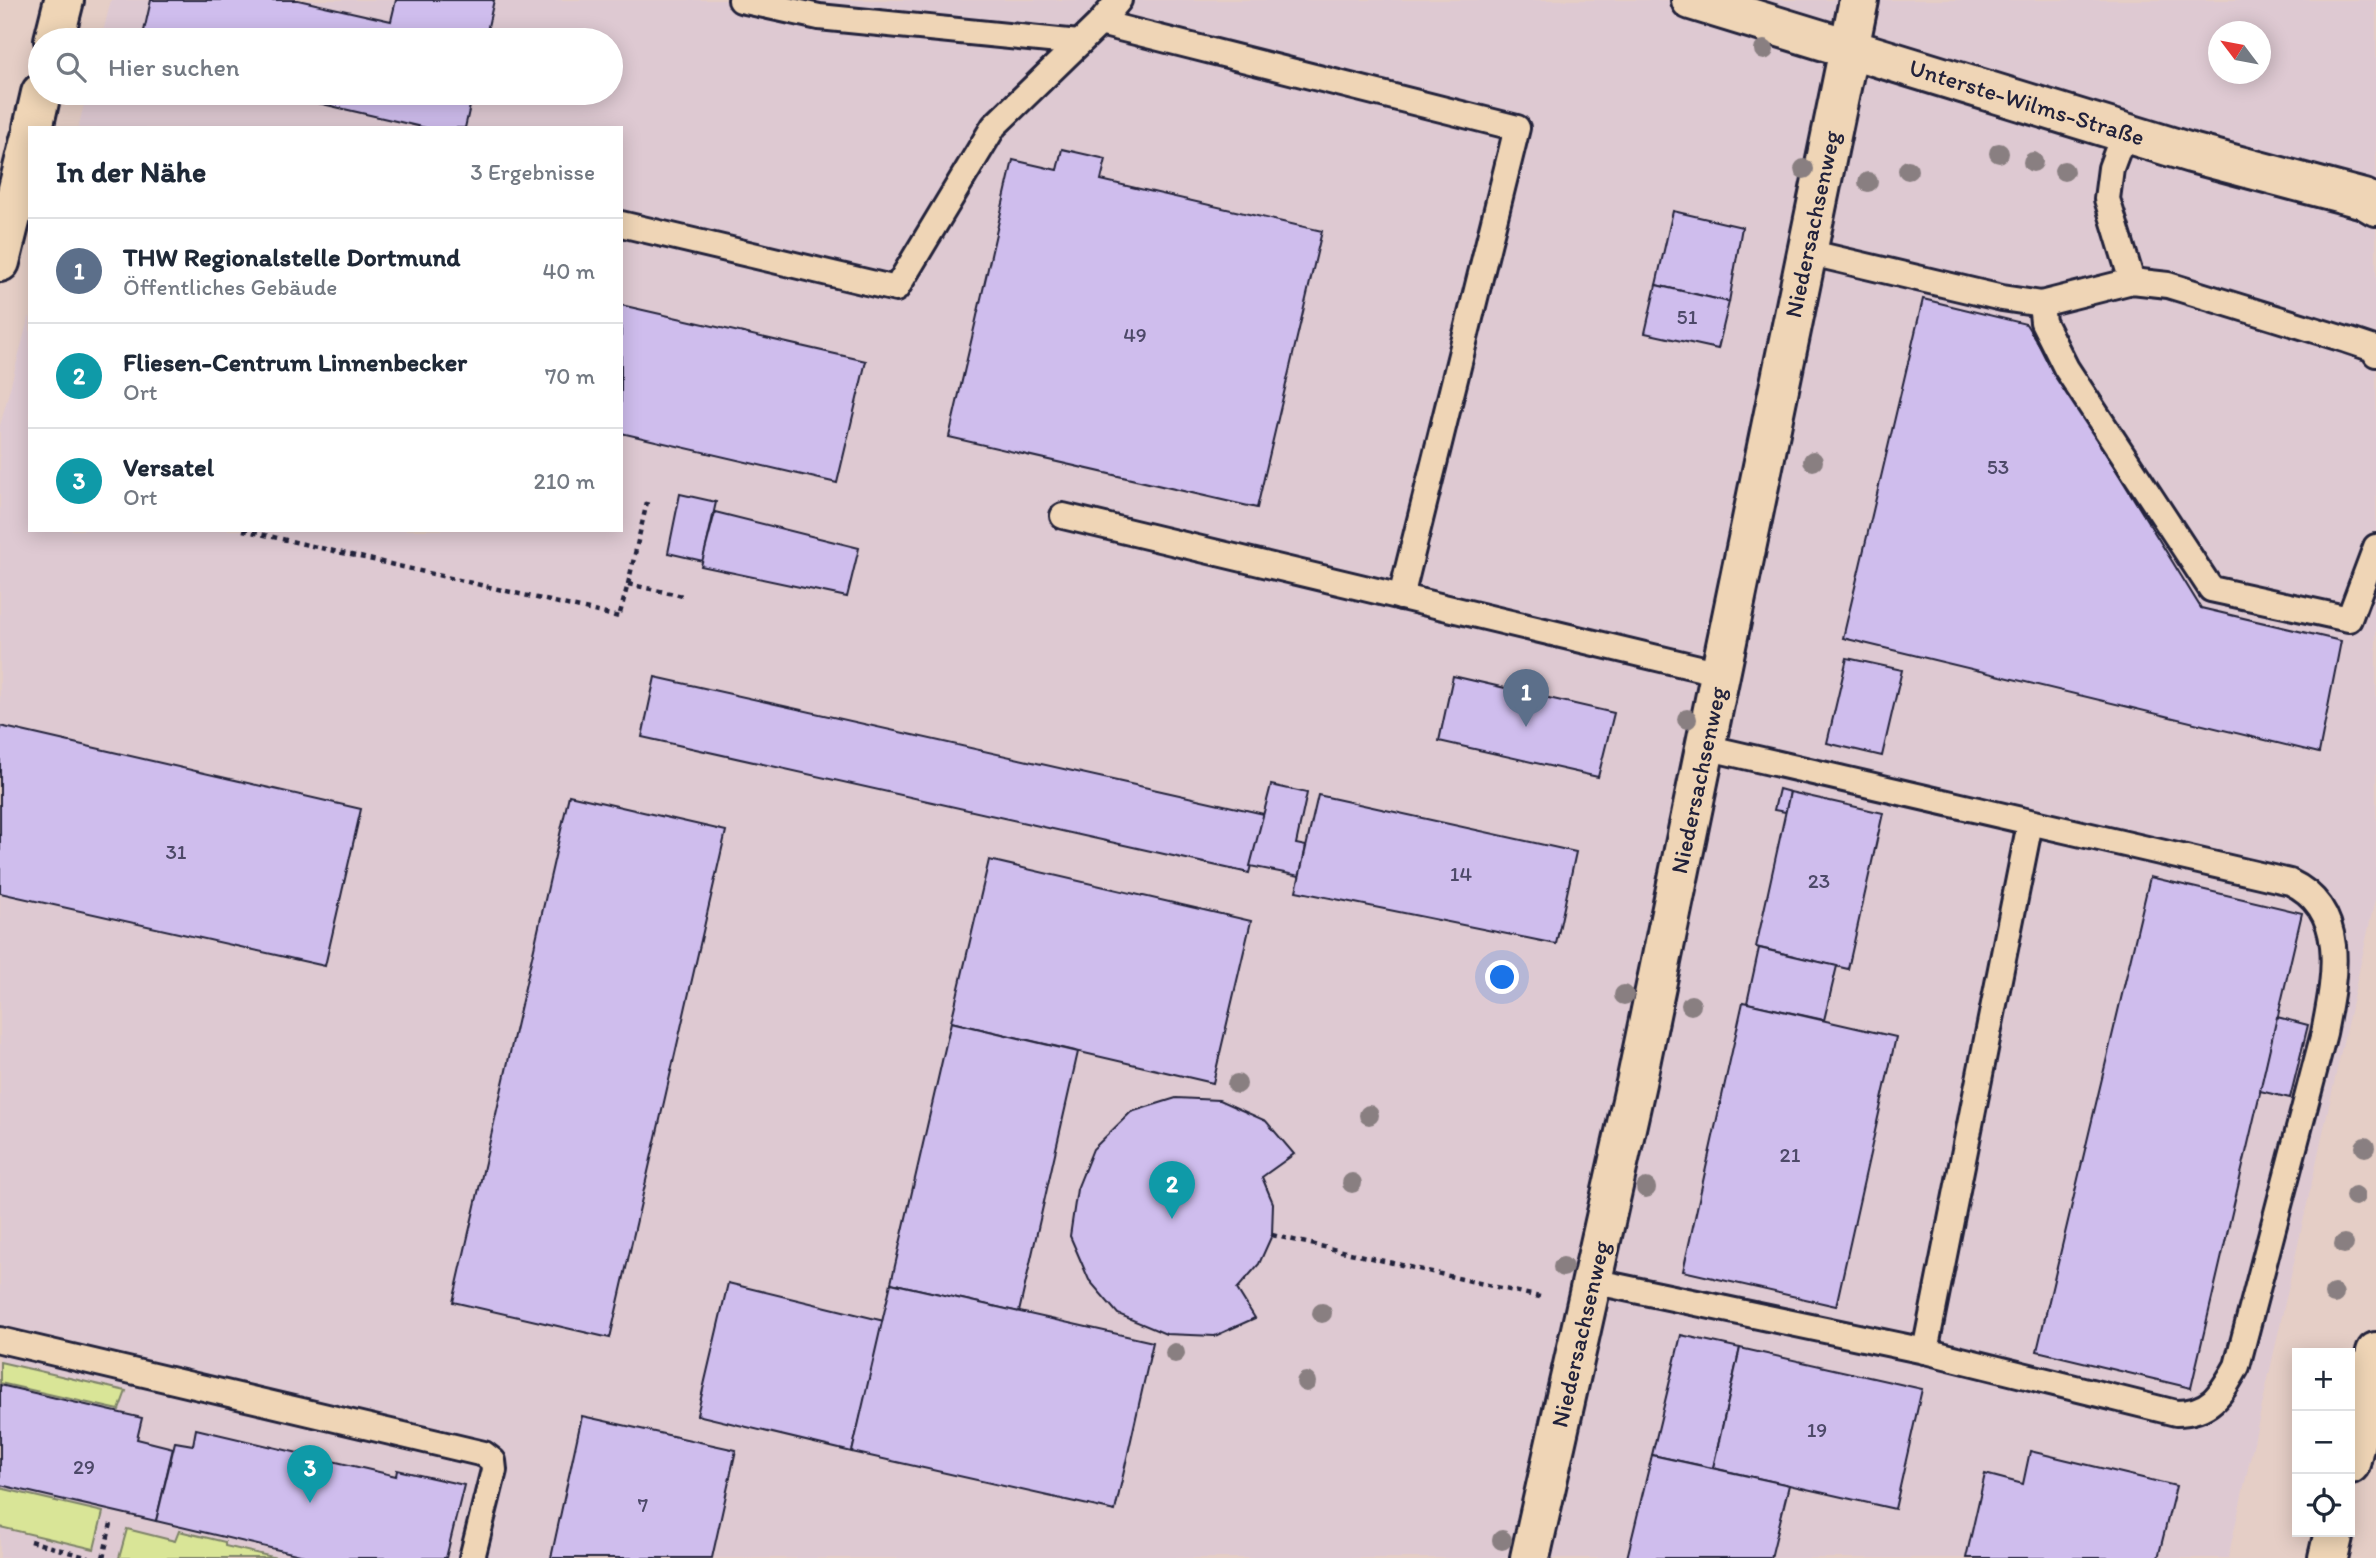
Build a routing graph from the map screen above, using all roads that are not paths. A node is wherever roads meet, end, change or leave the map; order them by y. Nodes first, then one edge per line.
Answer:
1 (64, 0) edge
2 (741, 0) edge
3 (1119, 0) edge
4 (1691, 0) edge
5 (1859, 0) edge
6 (1100, 23) junction
7 (57, 28) edge
8 (1079, 43) junction
9 (1849, 47) junction
10 (2124, 132) junction
11 (28, 151) edge
12 (2372, 201) edge
13 (623, 224) edge
14 (1807, 252) junction
15 (0, 262) edge
16 (2132, 281) junction
17 (2041, 304) junction
18 (2376, 354) edge
19 (1063, 516) dead end
20 (2376, 547) edge
21 (1401, 597) junction
22 (1720, 673) junction
23 (1705, 747) junction
24 (2030, 823) junction
25 (1592, 1281) junction
26 (0, 1340) edge
27 (1925, 1351) junction
28 (2376, 1352) edge
29 (2355, 1442) edge
30 (2333, 1537) edge
31 (472, 1558) edge
32 (1530, 1558) edge
33 (2328, 1558) edge

1 - 7 street
2 - 8 lane
3 - 6 lane
4 - 9 street, Unterste-Wilms-Straße
5 - 9 street, Niedersachsenweg
6 - 8 lane
6 - 21 lane
8 - 13 lane
9 - 10 street, Unterste-Wilms-Straße
9 - 14 street, Niedersachsenweg
10 - 12 street, Unterste-Wilms-Straße
10 - 16 lane
11 - 15 street
14 - 17 lane
14 - 22 street, Niedersachsenweg
16 - 17 lane
16 - 18 lane
17 - 20 lane
19 - 21 lane
21 - 22 lane
22 - 23 street, Niedersachsenweg
23 - 24 lane
23 - 25 street, Niedersachsenweg
24 - 27 lane
24 - 27 lane
25 - 27 lane
25 - 32 street, Niedersachsenweg
26 - 31 lane
28 - 29 street
30 - 33 street

